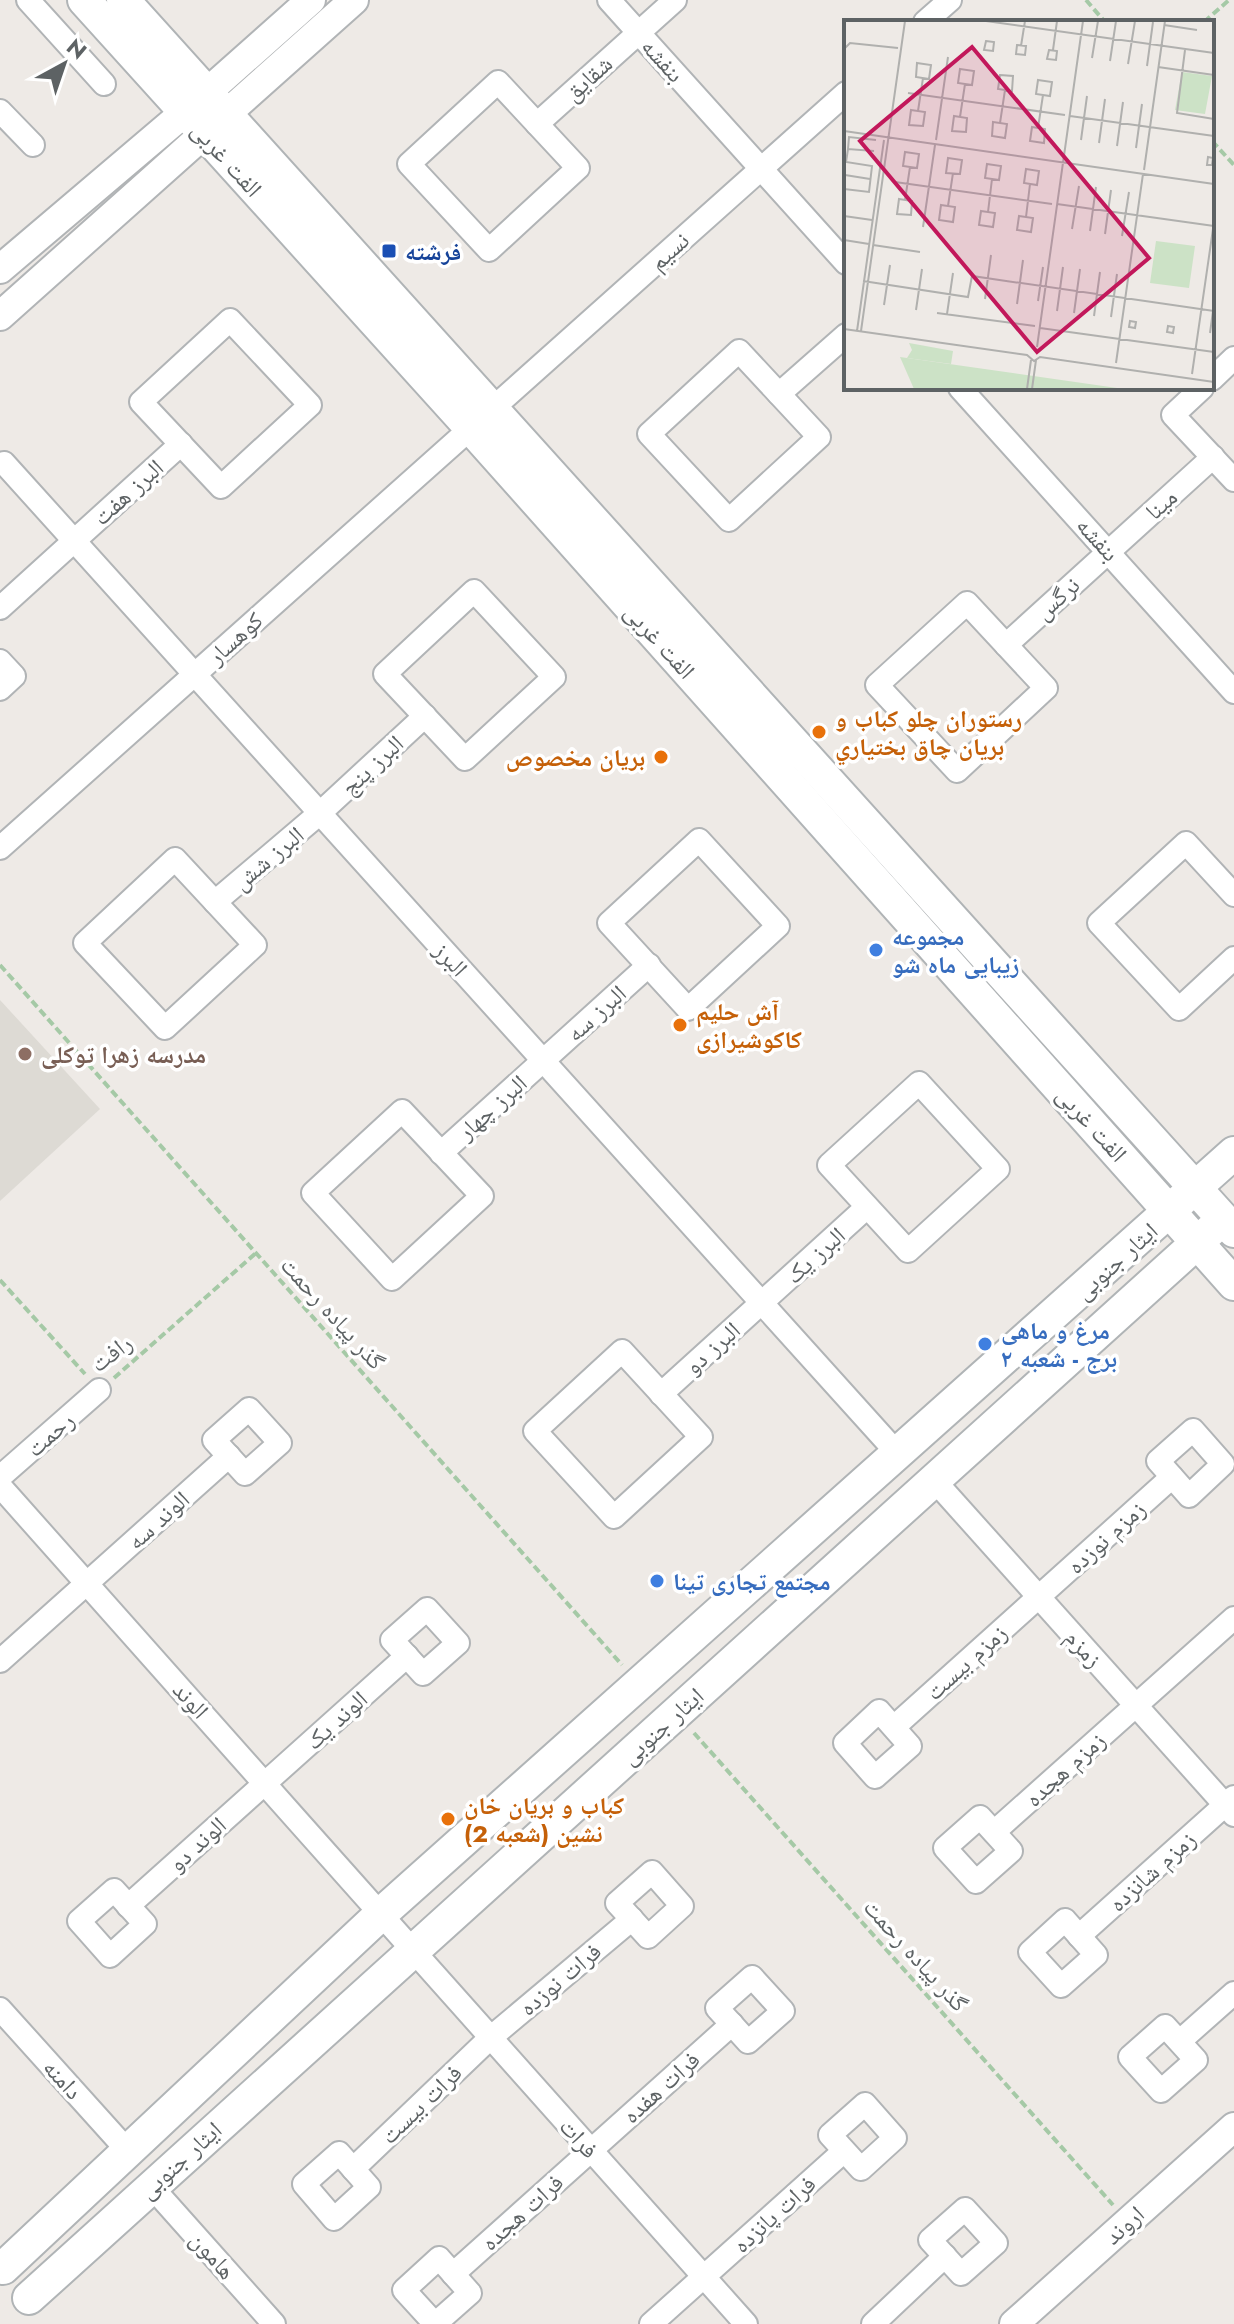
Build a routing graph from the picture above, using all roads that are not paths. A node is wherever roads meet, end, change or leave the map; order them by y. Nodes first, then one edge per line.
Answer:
1 (28, 0) edge
2 (84, 0) edge
3 (123, 0) edge
4 (311, 0) edge
5 (354, 0) edge
6 (609, 0) edge
7 (675, 0) edge
8 (950, 0) edge
9 (927, 20) edge
10 (639, 33) junction
11 (104, 84) dead end
12 (844, 95) edge
13 (0, 111) edge
14 (205, 113) junction
15 (537, 124) junction
16 (33, 145) dead end
17 (761, 168) junction
18 (844, 261) edge
19 (0, 269) edge
20 (0, 316) edge
21 (844, 337) edge
22 (1234, 358) edge
23 (1214, 377) edge
24 (962, 390) edge
25 (1200, 390) edge
26 (779, 394) junction
27 (481, 418) junction
28 (181, 444) junction
29 (1213, 457) junction
30 (4, 463) dead end
31 (1234, 480) edge
32 (74, 541) junction
33 (1109, 551) junction
34 (0, 608) edge
35 (1006, 645) junction
36 (0, 661) edge
37 (195, 674) junction
38 (0, 689) edge
39 (1234, 692) edge
40 (425, 716) junction
41 (320, 813) junction
42 (0, 848) edge
43 (1231, 886) edge
44 (215, 902) junction
45 (1234, 958) edge
46 (649, 965) junction
47 (543, 1061) junction
48 (441, 1153) junction
49 (1234, 1153) edge
50 (1195, 1187) junction
51 (867, 1207) junction
52 (1170, 1212) junction
53 (1231, 1220) edge
54 (1197, 1242) junction
55 (1234, 1284) edge
56 (762, 1303) junction
57 (99, 1390) road end
58 (661, 1394) junction
59 (898, 1454) junction
60 (229, 1456) dead end
61 (0, 1477) edge
62 (1172, 1477) dead end
63 (934, 1480) junction
64 (0, 1486) edge
65 (87, 1583) junction
66 (1039, 1597) junction
67 (1234, 1618) edge
68 (407, 1656) dead end
69 (0, 1661) edge
70 (1136, 1706) junction
71 (894, 1727) dead end
72 (265, 1783) junction
73 (1231, 1806) edge
74 (994, 1832) dead end
75 (128, 1906) dead end
76 (382, 1913) junction
77 (632, 1919) dead end
78 (1079, 1936) dead end
79 (414, 1950) junction
80 (1234, 1993) edge
81 (0, 2009) edge
82 (732, 2024) dead end
83 (489, 2039) junction
84 (1180, 2041) dead end
85 (1234, 2127) edge
86 (127, 2150) junction
87 (591, 2151) junction
88 (844, 2151) dead end
89 (353, 2169) dead end
90 (151, 2186) junction
91 (945, 2256) dead end
92 (2, 2267) edge
93 (453, 2274) dead end
94 (704, 2277) junction
95 (31, 2311) edge
96 (274, 2324) edge
97 (651, 2324) edge
98 (746, 2324) edge
99 (873, 2324) edge
100 (1014, 2324) edge

1 - 11 street
2 - 14 main road, الفت غربی
3 - 14 main road, الفت غربی
4 - 14 street
5 - 14 street
6 - 10 street, بنفشه
7 - 10 street, شقایق
8 - 9 street
10 - 15 street, شقایق
10 - 17 street, بنفشه
12 - 17 street, نسیم
13 - 16 street
14 - 19 street
14 - 20 street
14 - 27 main road, الفت غربی
15 - 15 street
17 - 18 street, بنفشه
17 - 27 street, نسیم
21 - 26 street
22 - 23 street
24 - 33 street, بنفشه
25 - 29 street
26 - 26 street
27 - 37 street, کوهسار
27 - 50 main road, الفت غربی
27 - 52 main road, الفت غربی
28 - 28 street
28 - 32 street, البرز هفت
29 - 31 street
29 - 33 street, مینا
30 - 32 street, البرز
32 - 34 street, البرز هفت
32 - 37 street, البرز
33 - 35 street, نرگس
33 - 39 street, بنفشه
35 - 35 street
36 - 38 street
37 - 41 street, البرز
37 - 42 street, کوهسار
40 - 40 street
40 - 41 street, البرز پنج
41 - 44 street, البرز شش
41 - 47 street, البرز
43 - 45 street
44 - 44 street
46 - 46 street
46 - 47 street, البرز سه
47 - 48 street, البرز چهار
47 - 56 street, البرز
48 - 48 street
49 - 50 main road, ایثار جنوبی
50 - 52 main road, ایثار جنوبی
50 - 53 main road, الفت غربی
51 - 51 street
51 - 56 street, البرز یک
52 - 54 main road, الفت غربی
52 - 59 main road, ایثار جنوبی
53 - 54 main road, ایثار جنوبی
54 - 55 main road, الفت غربی
54 - 63 main road, ایثار جنوبی
56 - 58 street, البرز دو
56 - 59 street, البرز
57 - 61 street, رحمت
58 - 58 street
59 - 76 main road, ایثار جنوبی
60 - 65 street, الوند سه
62 - 66 street, زمزم نوزده
63 - 66 street, زمزم
63 - 79 main road, ایثار جنوبی
64 - 65 street, الوند
65 - 69 street, الوند سه
65 - 72 street, الوند
66 - 70 street, زمزم
66 - 71 street, زمزم بیست
67 - 70 street, زمزم هجده
68 - 72 street, الوند یک
70 - 73 street, زمزم
70 - 74 street, زمزم هجده
72 - 75 street, الوند دو
72 - 76 street, الوند
73 - 78 street, زمزم شانزده
76 - 79 street, الوند
76 - 86 main road, ایثار جنوبی
77 - 83 street, فرات نوزده
79 - 83 street, فرات
79 - 90 main road, ایثار جنوبی
80 - 84 street
81 - 86 street, دامنه
82 - 87 street, فرات هفده
83 - 87 street, فرات
83 - 89 street, فرات بیست
85 - 100 street, اروند
86 - 92 main road, ایثار جنوبی
87 - 93 street, فرات هجده
87 - 94 street, فرات
88 - 94 street, فرات پانزده
90 - 95 main road, ایثار جنوبی
90 - 96 street, هامون
91 - 99 street
92 - 95 main road
94 - 97 street, فرات پانزده
94 - 98 street, فرات

